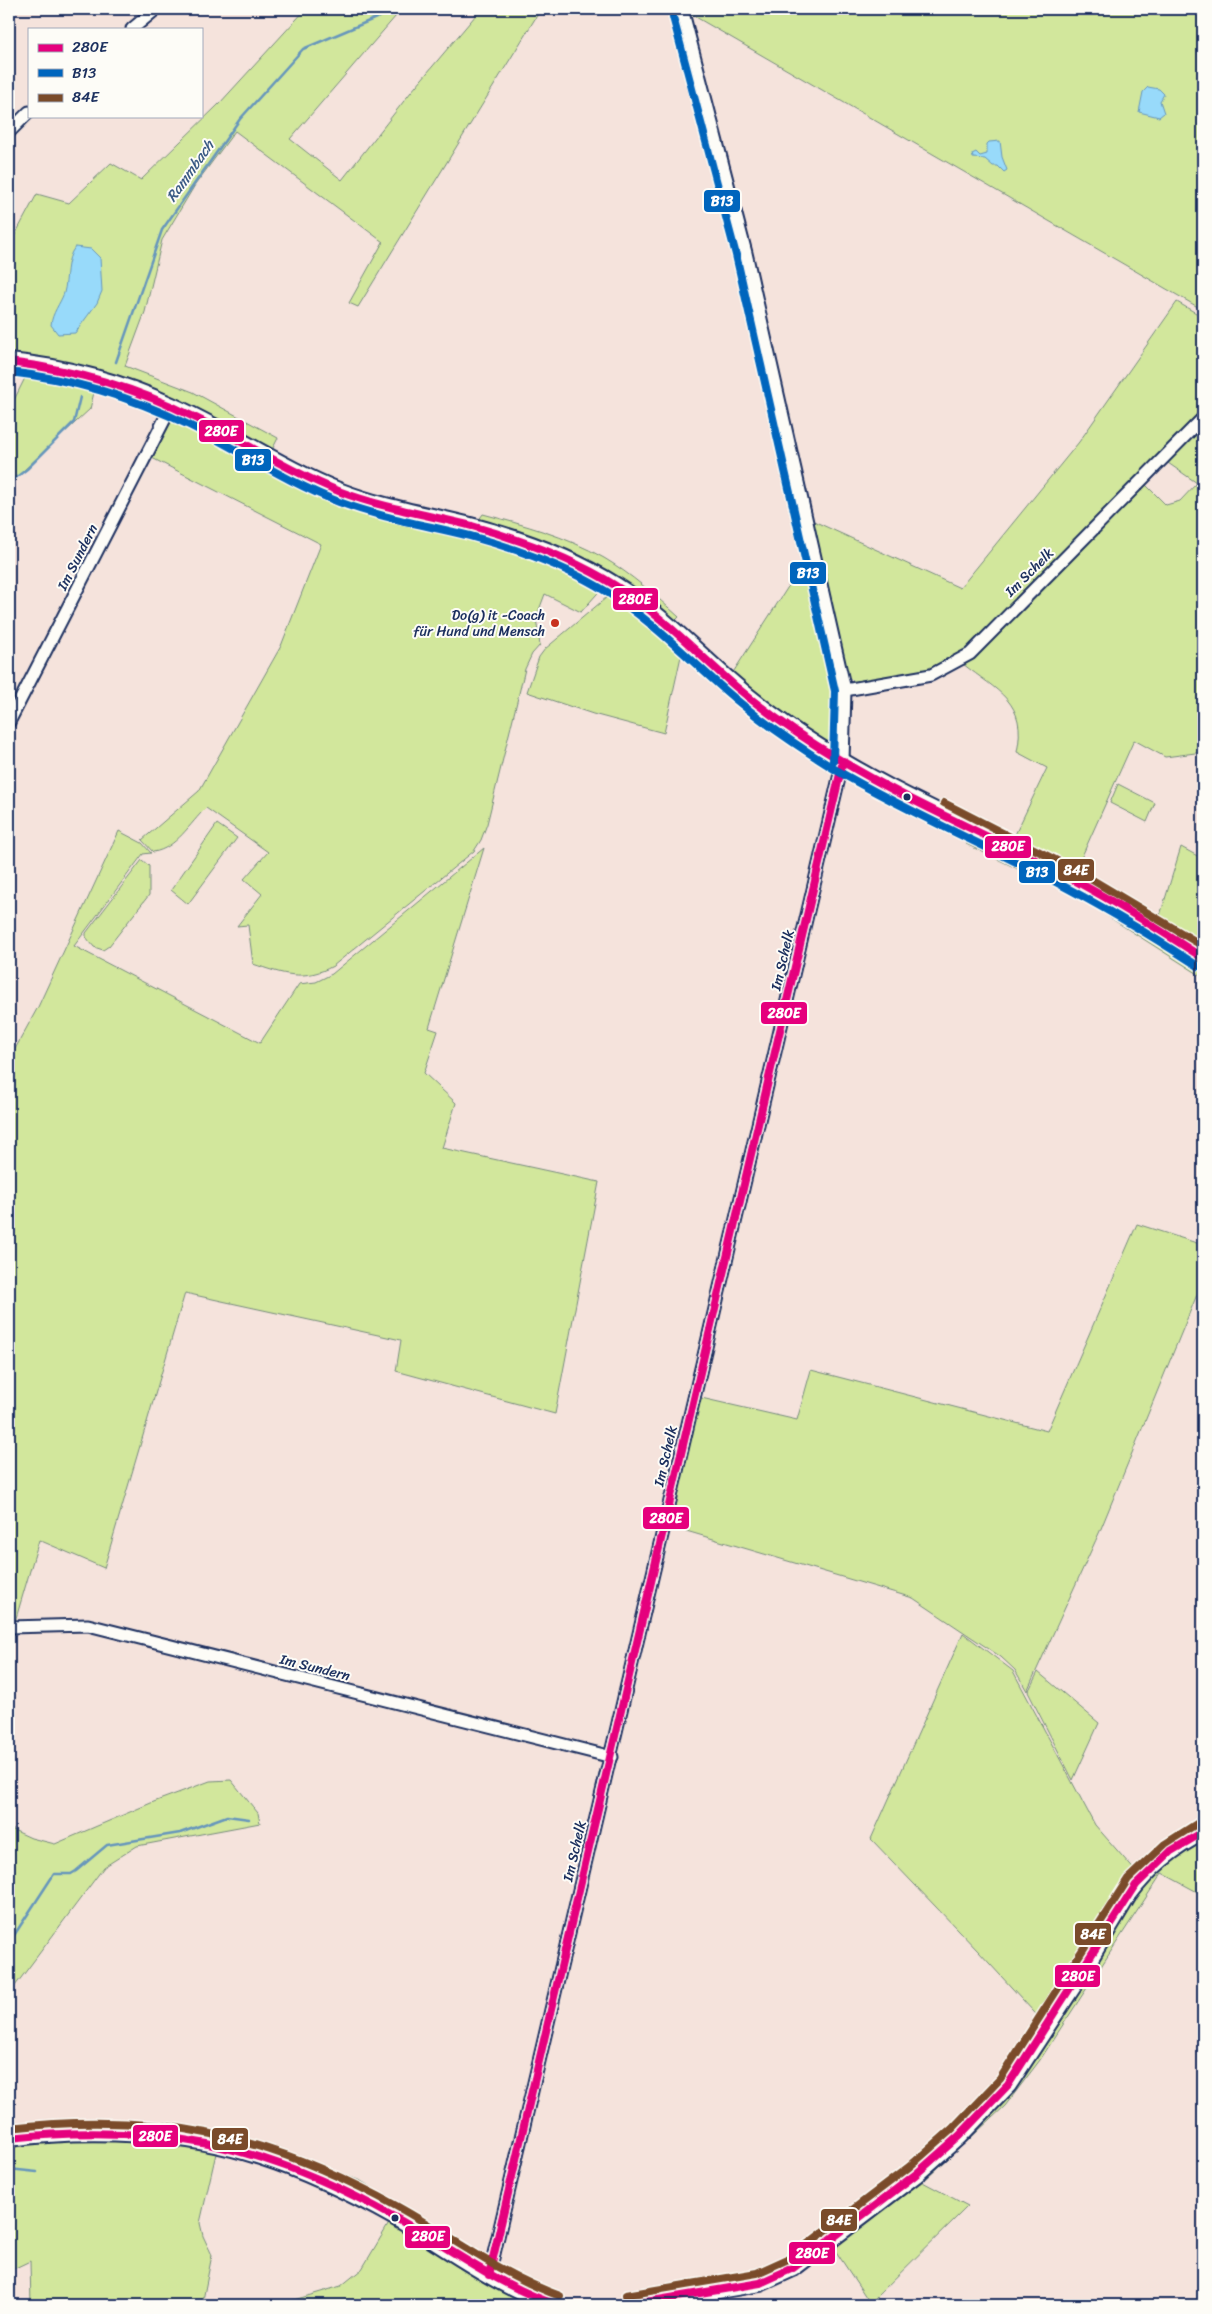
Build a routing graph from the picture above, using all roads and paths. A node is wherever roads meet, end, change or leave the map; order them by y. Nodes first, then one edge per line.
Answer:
1 (156, 9) edge
2 (681, 10) edge
3 (133, 28) edge
4 (28, 113) edge
5 (9, 132) edge
6 (9, 362) edge
7 (172, 406) junction
8 (1203, 418) edge
9 (844, 690) junction
10 (9, 722) edge
11 (843, 762) junction
12 (1203, 958) edge
13 (9, 1627) edge
14 (612, 1757) junction
15 (1203, 1832) edge
16 (9, 2138) edge
17 (489, 2275) junction
18 (557, 2305) edge
19 (628, 2305) edge

1 - 3 street
2 - 9 street, Im Schelk
4 - 5 street
6 - 7 street
7 - 10 street, Im Sundern
7 - 11 street
8 - 9 street, Im Schelk
9 - 11 street, Im Schelk
11 - 12 street
11 - 14 street, Im Schelk
13 - 14 street, Im Sundern
14 - 17 street, Im Schelk
15 - 19 street
16 - 17 street
17 - 18 street

